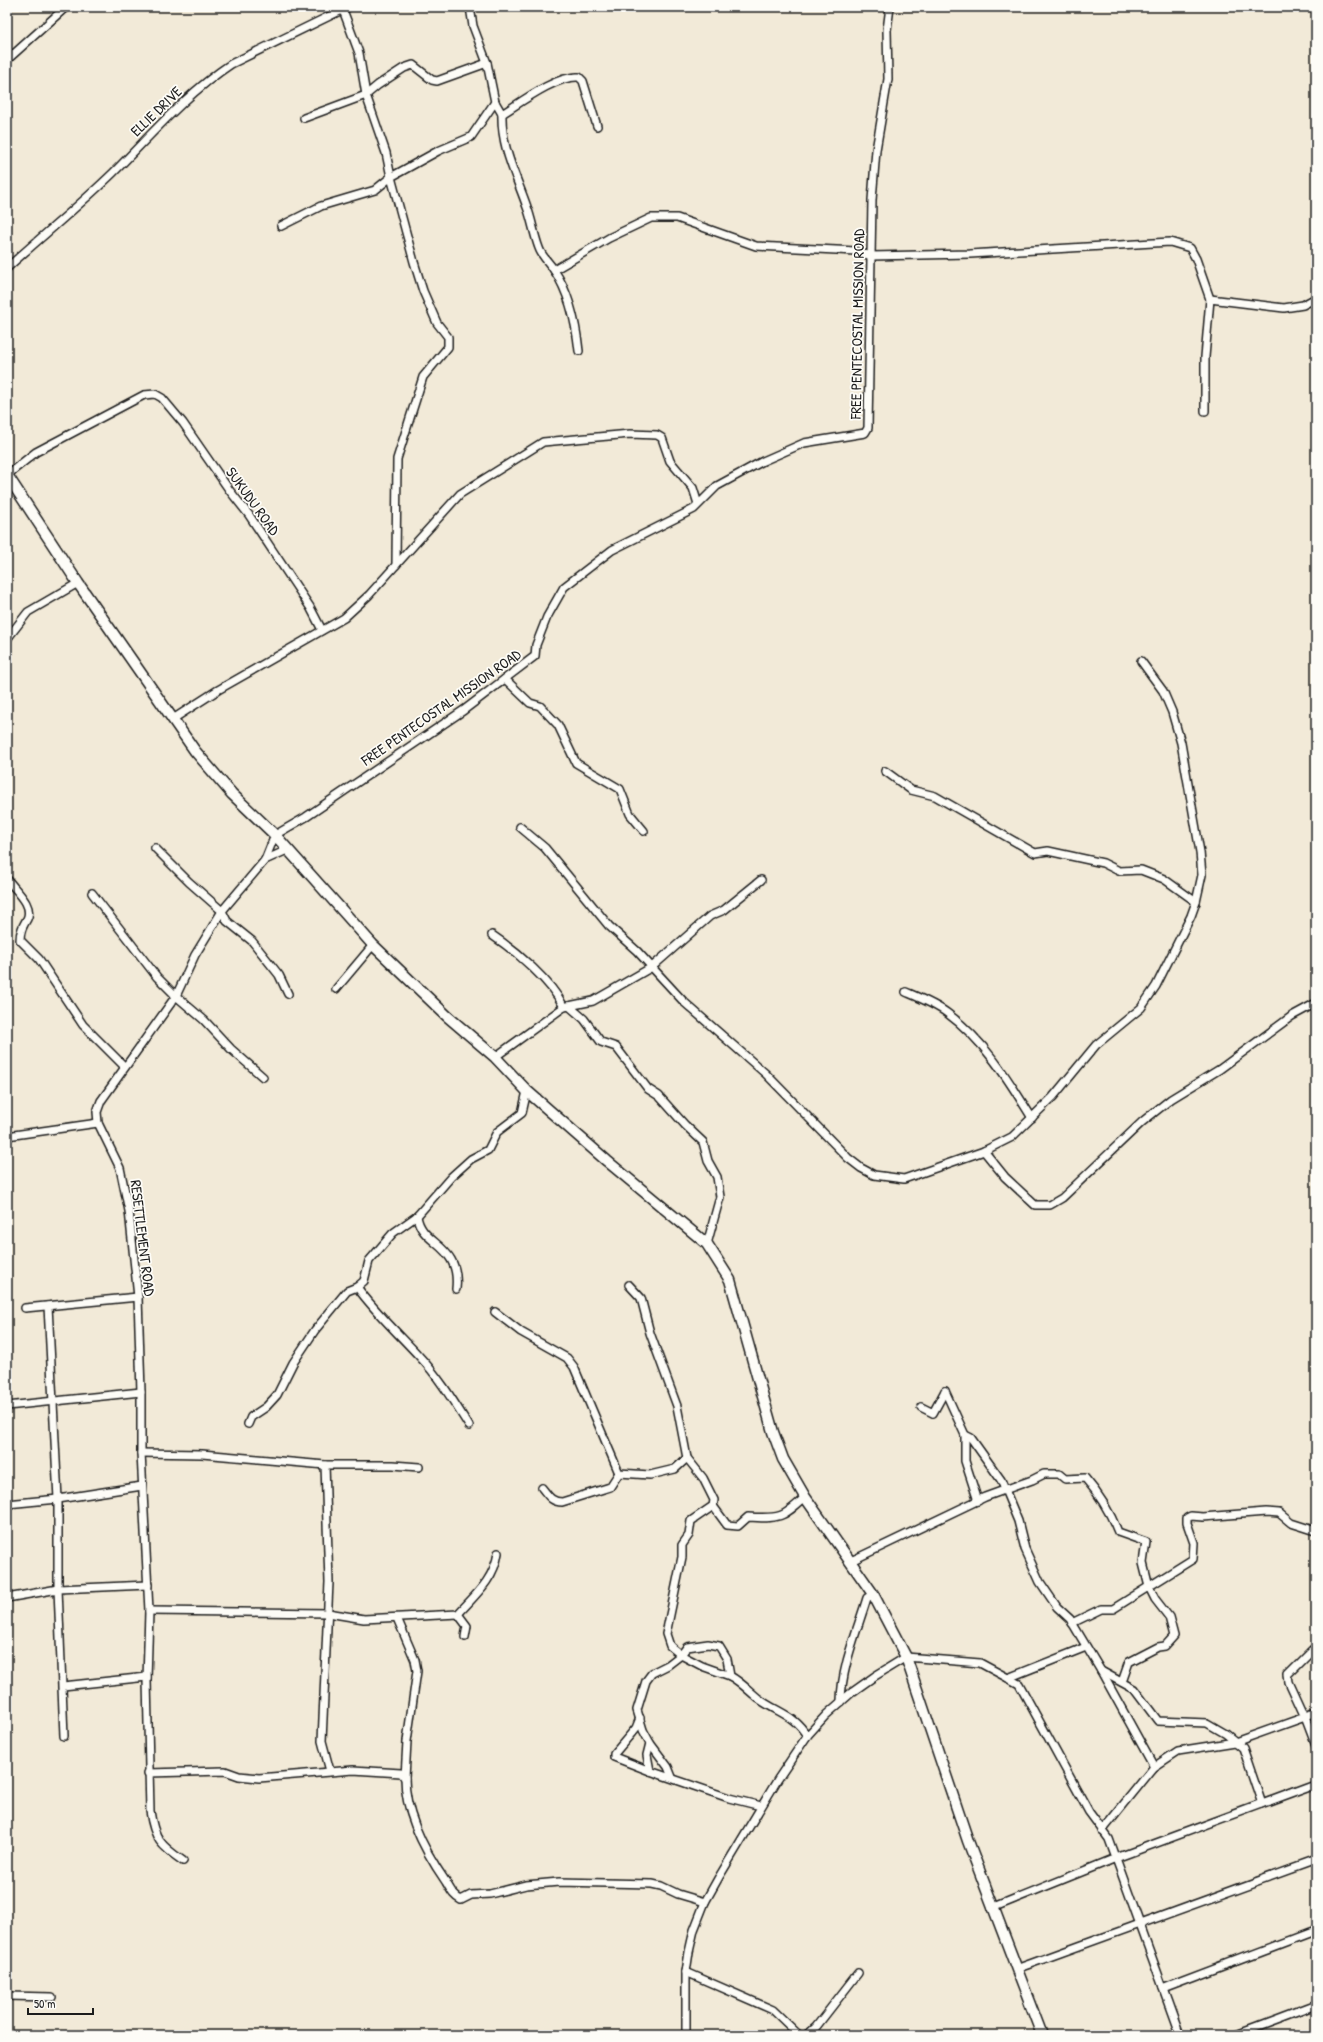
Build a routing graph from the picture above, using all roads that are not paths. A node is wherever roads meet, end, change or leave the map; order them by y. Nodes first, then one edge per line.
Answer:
1 (66, 7) edge
2 (470, 7) edge
3 (890, 7) edge
4 (345, 8) edge
5 (7, 60) edge
6 (487, 62) junction
7 (366, 95) junction
8 (496, 102) junction
9 (502, 114) junction
10 (304, 118) dead end
11 (597, 126) dead end
12 (391, 177) junction
13 (281, 226) dead end
14 (872, 256) junction
15 (7, 268) edge
16 (554, 270) junction
17 (1316, 298) edge
18 (1210, 299) junction
19 (579, 351) dead end
20 (1205, 411) dead end
21 (7, 475) edge
22 (698, 504) junction
23 (396, 565) junction
24 (78, 583) junction
25 (322, 630) junction
26 (7, 639) edge
27 (1141, 661) dead end
28 (505, 679) junction
29 (173, 719) junction
30 (885, 770) dead end
31 (520, 827) dead end
32 (644, 831) dead end
33 (275, 835) junction
34 (155, 848) dead end
35 (287, 850) junction
36 (265, 860) junction
37 (8, 880) edge
38 (761, 880) dead end
39 (92, 893) dead end
40 (1196, 902) junction
41 (222, 911) junction
42 (492, 935) dead end
43 (373, 945) junction
44 (652, 967) junction
45 (336, 989) dead end
46 (906, 992) dead end
47 (288, 994) dead end
48 (176, 996) junction
49 (1316, 1003) edge
50 (567, 1007) junction
51 (495, 1057) junction
52 (124, 1066) junction
53 (262, 1077) dead end
54 (527, 1091) junction
55 (1032, 1118) junction
56 (98, 1123) junction
57 (7, 1136) edge
58 (984, 1151) junction
59 (418, 1216) junction
60 (707, 1244) junction
61 (629, 1286) dead end
62 (356, 1287) junction
63 (456, 1289) dead end
64 (138, 1297) junction
65 (48, 1306) junction
66 (25, 1308) dead end
67 (495, 1312) dead end
68 (141, 1392) junction
69 (51, 1401) junction
70 (7, 1406) edge
71 (921, 1407) dead end
72 (248, 1424) dead end
73 (469, 1426) dead end
74 (965, 1435) junction
75 (141, 1453) junction
76 (687, 1458) junction
77 (325, 1465) junction
78 (419, 1467) dead end
79 (619, 1473) junction
80 (142, 1486) junction
81 (542, 1488) dead end
82 (1005, 1489) junction
83 (805, 1498) junction
84 (58, 1499) junction
85 (978, 1501) junction
86 (7, 1504) edge
87 (713, 1506) junction
88 (1316, 1531) edge
89 (498, 1553) dead end
90 (851, 1561) junction
91 (148, 1585) junction
92 (1149, 1587) junction
93 (58, 1588) junction
94 (874, 1594) junction
95 (7, 1598) edge
96 (149, 1611) junction
97 (328, 1613) junction
98 (458, 1614) junction
99 (396, 1618) junction
100 (1072, 1623) junction
101 (465, 1637) dead end
102 (1086, 1647) junction
103 (1316, 1647) edge
104 (681, 1654) junction
105 (906, 1657) junction
106 (1101, 1671) junction
107 (730, 1676) junction
108 (146, 1677) junction
109 (1008, 1678) junction
110 (1122, 1682) junction
111 (62, 1686) junction
112 (841, 1702) junction
113 (1316, 1713) edge
114 (1305, 1717) junction
115 (640, 1718) junction
116 (64, 1736) dead end
117 (807, 1736) junction
118 (1235, 1742) junction
119 (650, 1743) junction
120 (1316, 1746) edge
121 (1154, 1767) junction
122 (330, 1771) junction
123 (650, 1771) junction
124 (148, 1773) junction
125 (672, 1777) junction
126 (405, 1778) junction
127 (1316, 1784) edge
128 (1262, 1804) junction
129 (761, 1806) junction
130 (1102, 1830) junction
131 (1116, 1858) junction
132 (1316, 1860) edge
133 (183, 1862) dead end
134 (705, 1902) junction
135 (992, 1908) junction
136 (1140, 1923) junction
137 (1316, 1930) edge
138 (1016, 1969) junction
139 (686, 1972) junction
140 (858, 1973) dead end
141 (1163, 1988) junction
142 (7, 1996) edge
143 (52, 1997) dead end
144 (1316, 2005) edge
145 (686, 2035) edge
146 (799, 2035) edge
147 (807, 2035) edge
148 (1042, 2035) edge
149 (1180, 2035) edge
150 (1236, 2035) edge

1 - 5 street
2 - 6 street
3 - 14 street, FREE PENTECOSTAL MISSION ROAD
4 - 7 street
4 - 15 street, ELLIE DRIVE
6 - 7 street
6 - 8 street
7 - 10 street
7 - 12 street
8 - 9 street
8 - 12 street
9 - 11 street
9 - 16 street
12 - 13 street
12 - 23 street
14 - 16 street
14 - 18 street
14 - 22 street, FREE PENTECOSTAL MISSION ROAD
16 - 19 street
17 - 18 street
18 - 20 street
21 - 24 main road
21 - 25 street, SUKUDU ROAD
22 - 23 street
22 - 28 street, FREE PENTECOSTAL MISSION ROAD
23 - 25 street
24 - 26 street
24 - 29 main road
25 - 29 street
27 - 40 street
28 - 32 street
28 - 33 street, FREE PENTECOSTAL MISSION ROAD
29 - 33 main road
30 - 40 street
31 - 44 street
33 - 35 main road
33 - 36 street
34 - 41 street
35 - 36 street
35 - 43 main road
36 - 41 street
37 - 52 street
38 - 44 street
39 - 48 street
40 - 55 street
41 - 47 street
41 - 48 street
42 - 50 street
43 - 45 street
43 - 51 main road
44 - 50 street
44 - 58 street
46 - 55 street
48 - 52 street
48 - 53 street
49 - 58 street
50 - 51 street
50 - 60 street
51 - 54 main road
52 - 56 street
54 - 59 street
54 - 60 main road
55 - 58 street
56 - 57 street
56 - 64 street, RESETTLEMENT ROAD
59 - 62 street
59 - 63 street
60 - 83 main road
61 - 76 street
62 - 72 street
62 - 73 street
64 - 65 street
64 - 68 street, RESETTLEMENT ROAD
65 - 66 street
65 - 69 street
67 - 79 street
68 - 69 street
68 - 75 street, RESETTLEMENT ROAD
69 - 70 street
69 - 84 street
71 - 74 street
74 - 82 street
74 - 85 street
75 - 77 street
75 - 80 street, RESETTLEMENT ROAD
76 - 79 street
76 - 87 street
77 - 78 street
77 - 97 street
79 - 81 street
80 - 84 street
80 - 91 street, RESETTLEMENT ROAD
82 - 85 street
82 - 92 street
82 - 100 street
83 - 87 street
83 - 90 main road
84 - 86 street
84 - 93 street
85 - 90 street
87 - 104 street
88 - 92 street
89 - 98 street
90 - 94 main road
91 - 93 street
91 - 96 street, RESETTLEMENT ROAD
92 - 100 street
92 - 110 street
93 - 95 street
93 - 111 street
94 - 105 main road
94 - 112 street
96 - 97 street
96 - 108 street, RESETTLEMENT ROAD
97 - 99 street
97 - 122 street
98 - 99 street
98 - 101 street
99 - 126 street
100 - 102 street
102 - 106 street
102 - 109 street
103 - 114 street
104 - 107 street
104 - 107 street
104 - 115 street
105 - 109 street
105 - 112 street
105 - 135 main road
106 - 110 street
106 - 121 street
107 - 117 street
108 - 111 street
108 - 124 street, RESETTLEMENT ROAD
109 - 130 street
110 - 118 street
111 - 116 street
112 - 117 street
113 - 114 street
114 - 118 street
114 - 120 street
115 - 119 street
115 - 123 street
117 - 129 street
118 - 121 street
118 - 128 street
119 - 123 street
119 - 125 street
121 - 130 street
122 - 124 street
122 - 126 street
123 - 125 street
124 - 133 street, RESETTLEMENT ROAD
125 - 129 street
126 - 134 street
127 - 128 street
128 - 131 street
129 - 134 street
130 - 131 street
131 - 135 street
131 - 136 street
132 - 136 street
134 - 139 street
135 - 138 main road
136 - 138 street
136 - 141 street
137 - 141 street
138 - 148 main road
139 - 145 street
139 - 146 street
140 - 147 street
141 - 149 street
142 - 143 street
144 - 150 street

